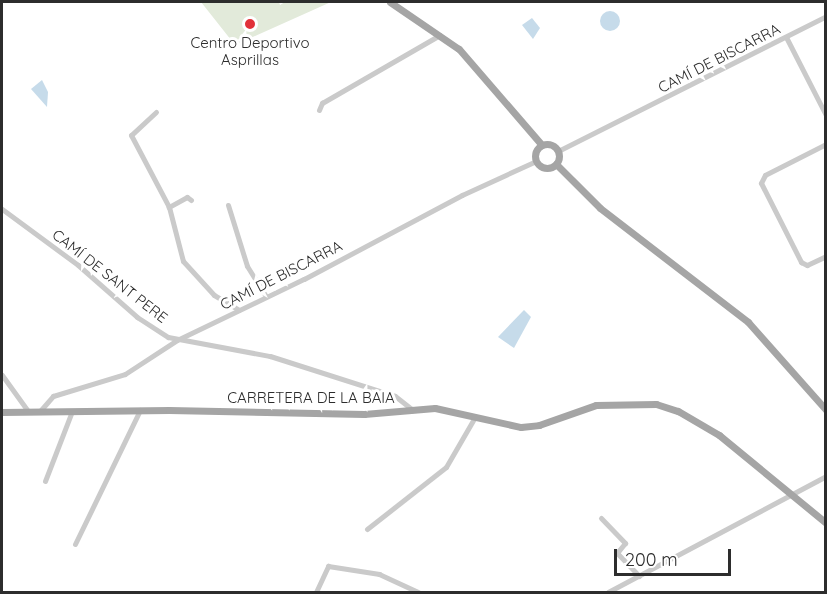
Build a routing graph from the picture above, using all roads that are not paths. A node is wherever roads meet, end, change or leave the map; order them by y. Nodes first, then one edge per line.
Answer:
1 (390, 2) edge
2 (825, 16) edge
3 (440, 35) junction
4 (786, 37) junction
5 (319, 110) dead end
6 (156, 112) dead end
7 (825, 116) edge
8 (825, 144) edge
9 (542, 145) junction
10 (558, 151) junction
11 (536, 161) junction
12 (556, 164) junction
13 (191, 200) dead end
14 (228, 204) dead end
15 (169, 207) junction
16 (2, 209) edge
17 (825, 256) edge
18 (266, 297) junction
19 (239, 310) junction
20 (177, 340) junction
21 (2, 375) edge
22 (140, 410) junction
23 (413, 410) junction
24 (825, 410) edge
25 (28, 411) junction
26 (40, 411) junction
27 (72, 411) junction
28 (2, 412) edge
29 (474, 417) junction
30 (825, 476) edge
31 (45, 481) dead end
32 (790, 495) junction
33 (601, 518) dead end
34 (825, 523) edge
35 (367, 529) dead end
36 (75, 544) dead end
37 (639, 576) junction
38 (316, 592) edge
39 (418, 592) edge
40 (608, 592) edge

1 - 3 main road
2 - 4 street, CAMÍ DE BISCARRA
3 - 5 street
3 - 9 main road
4 - 7 street
4 - 10 street, CAMÍ DE BISCARRA
6 - 15 street
8 - 17 street
9 - 10 main road
9 - 11 main road
10 - 12 main road
11 - 12 main road
11 - 18 street, CAMÍ DE BISCARRA
12 - 24 main road
13 - 15 street
14 - 18 street
15 - 19 street
16 - 20 street, CAMÍ DE SANT PERE
18 - 19 street, CAMÍ DE BISCARRA
19 - 20 street, CAMÍ DE BISCARRA
20 - 23 street, CAMÍ DE SANT PERE
20 - 26 street, CAMÍ DE BISCARRA
21 - 25 street
22 - 23 main road, CARRETERA DE LA BAIA
22 - 27 main road, CARRETERA DE LA BAIA
22 - 36 street
23 - 29 main road, CARRETERA DE LA BAIA
25 - 26 main road, CARRETERA DE LA BAIA
25 - 28 main road, CARRETERA DE LA BAIA
26 - 27 main road, CARRETERA DE LA BAIA
27 - 31 street
29 - 32 main road, CARRETERA DE LA BAIA
29 - 35 street
30 - 32 street
32 - 34 main road, CARRETERA DE LA BAIA
32 - 37 street
33 - 37 street
37 - 40 street
38 - 39 street

